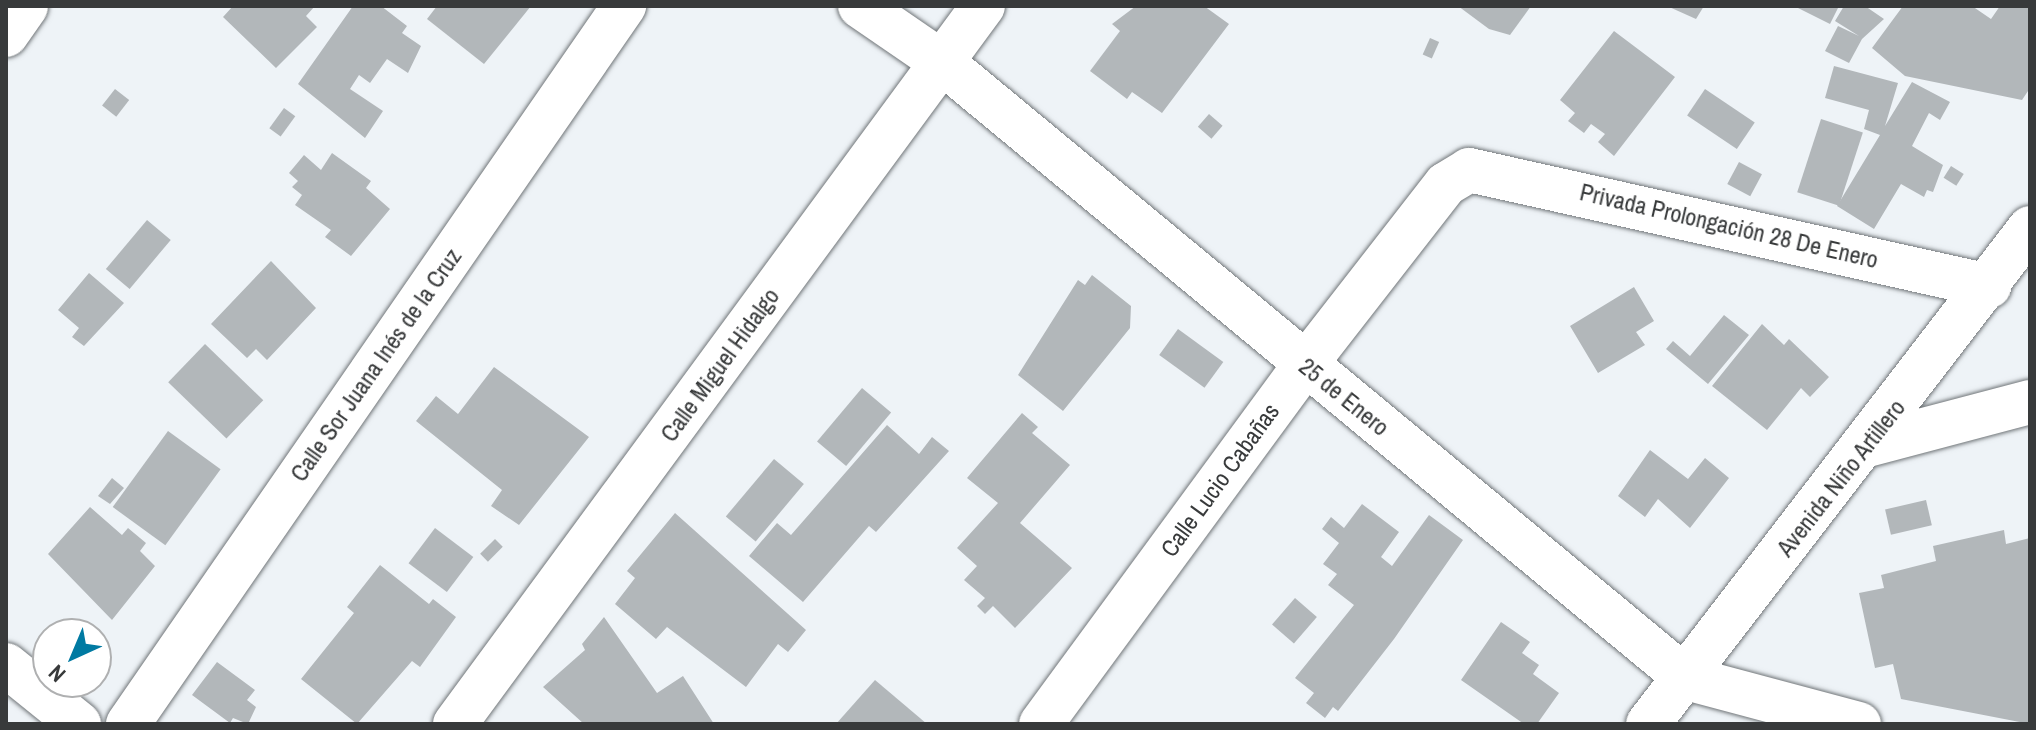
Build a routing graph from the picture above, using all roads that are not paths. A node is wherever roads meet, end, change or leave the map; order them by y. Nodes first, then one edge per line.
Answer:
1 (26, 6) edge
2 (624, 6) edge
3 (860, 6) edge
4 (983, 6) edge
5 (6, 35) edge
6 (943, 63) junction
7 (1469, 170) joint
8 (2030, 228) edge
9 (1989, 286) junction
10 (1305, 365) junction
11 (2030, 402) edge
12 (1867, 445) junction
13 (6, 665) edge
14 (1686, 678) junction
15 (79, 724) edge
16 (128, 724) edge
17 (455, 724) edge
18 (1041, 724) edge
19 (1648, 724) edge
20 (1859, 724) edge

1 - 5 street
2 - 16 street, Calle Sor Juana Inés de la Cruz
3 - 6 street, 25 de Enero
4 - 6 street, Calle Miguel Hidalgo
6 - 10 street, 25 de Enero
6 - 17 street, Calle Miguel Hidalgo
7 - 9 street, Privada Prolongación 28 De Enero
7 - 10 street, Calle Lucio Cabañas
8 - 9 street, Avenida Niño Artillero
9 - 12 street, Avenida Niño Artillero
10 - 14 street, 25 de Enero
10 - 18 street, Calle Lucio Cabañas
11 - 12 street
12 - 14 street, Avenida Niño Artillero
13 - 15 street
14 - 19 street, Avenida Niño Artillero
14 - 20 street, 25 de Enero

